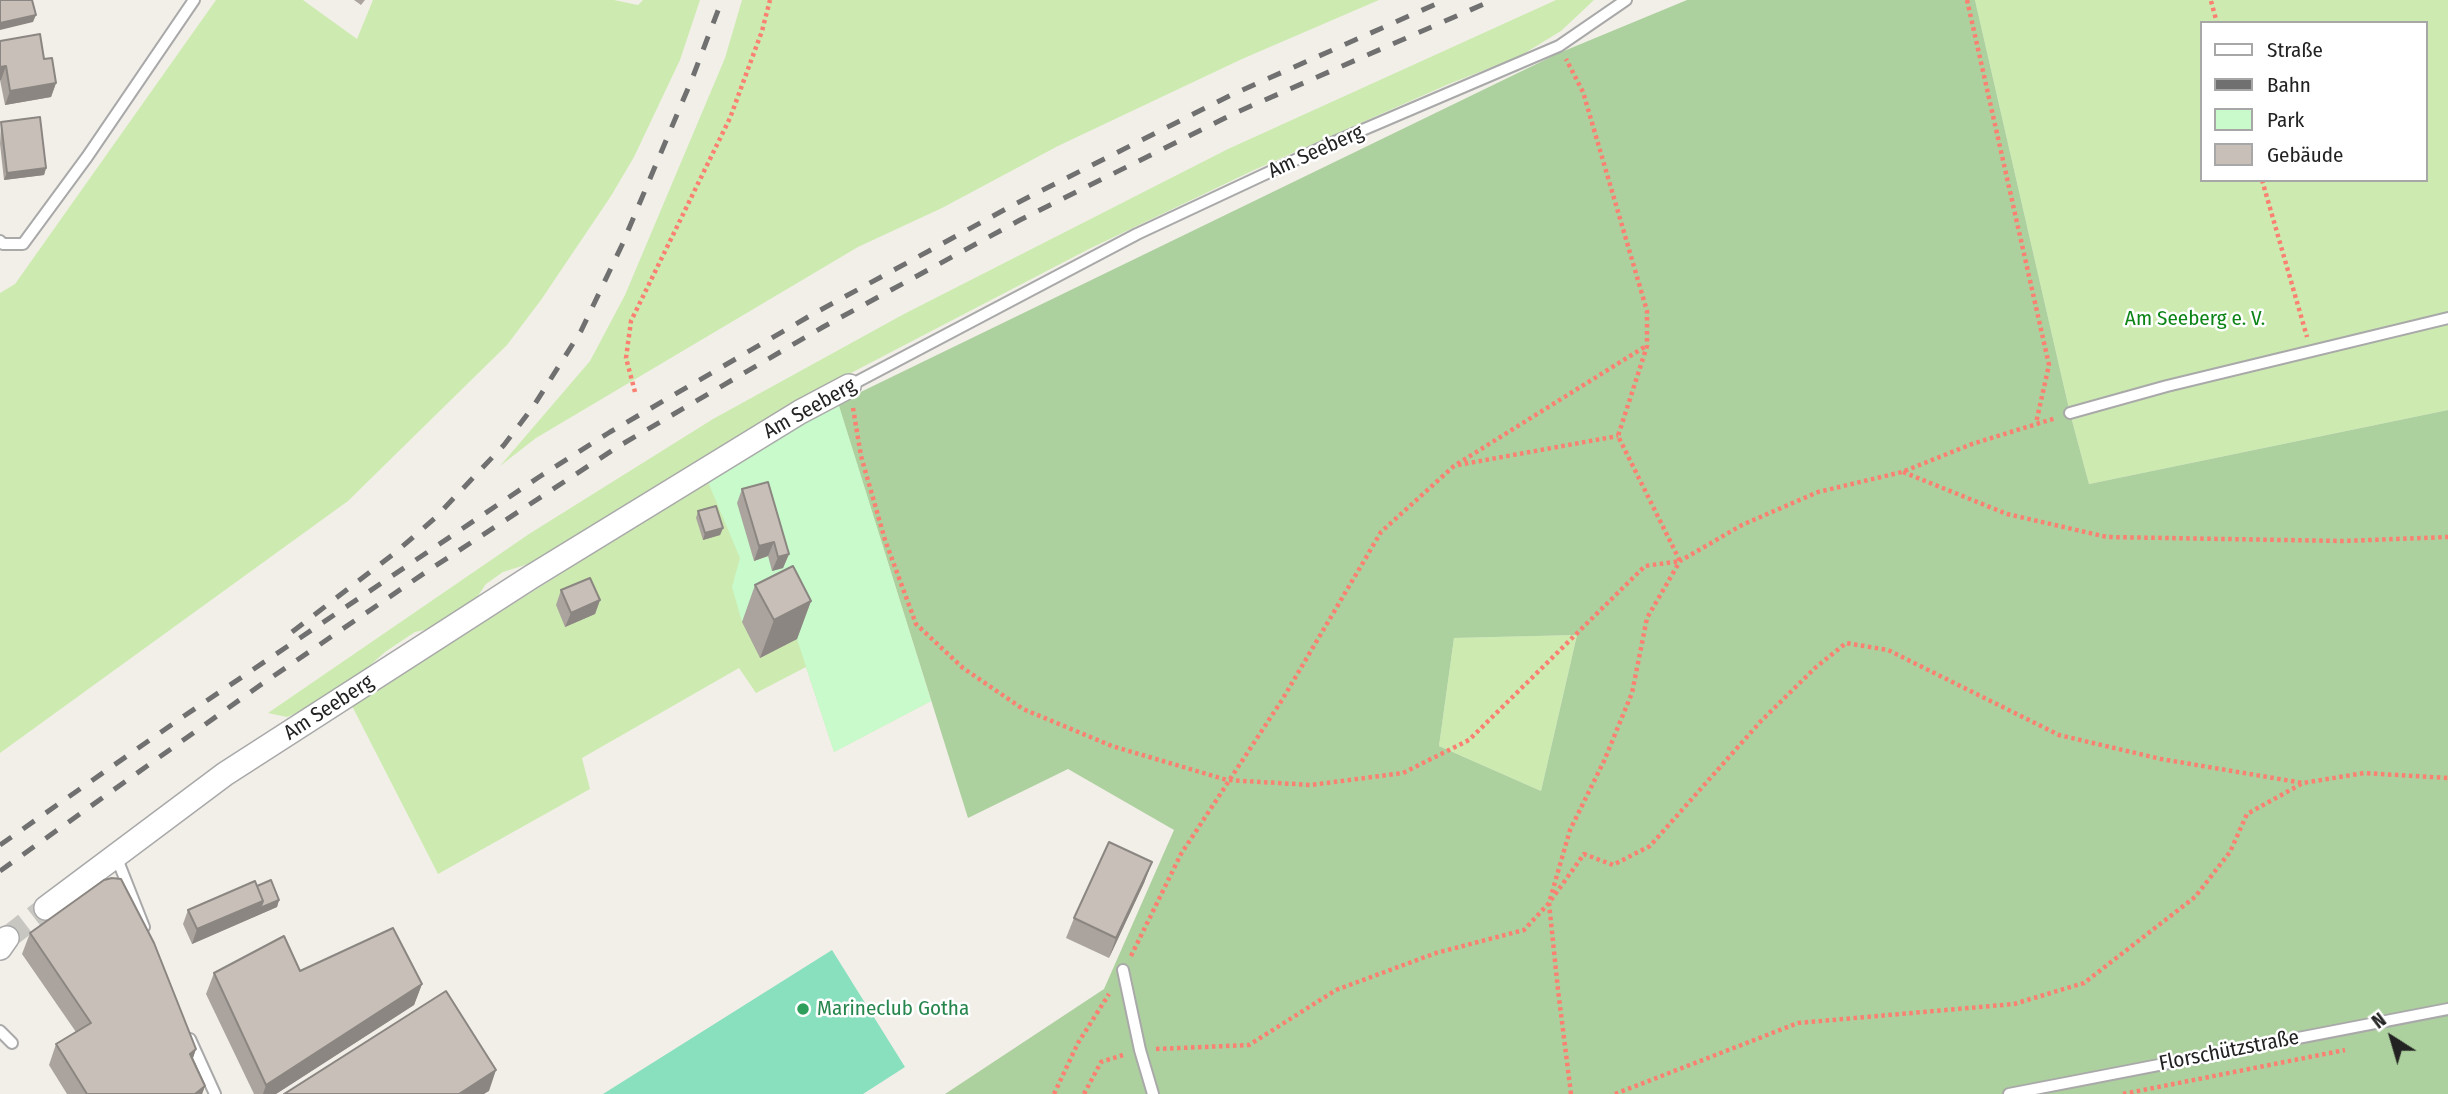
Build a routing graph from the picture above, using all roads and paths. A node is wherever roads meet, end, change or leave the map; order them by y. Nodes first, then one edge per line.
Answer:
1 (194, 0) edge
2 (770, 0) edge
3 (1626, 0) edge
4 (1967, 0) edge
5 (2211, 1) edge
6 (2216, 21) edge
7 (1559, 46) junction
8 (2263, 182) edge
9 (0, 241) edge
10 (2448, 318) edge
11 (1647, 346) junction
12 (2311, 351) junction
13 (849, 386) junction
14 (635, 392) dead end
15 (2070, 413) joint
16 (2036, 424) junction
17 (1618, 436) junction
18 (1454, 466) junction
19 (1902, 472) junction
20 (2448, 537) edge
21 (1680, 561) junction
22 (2448, 778) edge
23 (1227, 780) junction
24 (2303, 783) junction
25 (116, 856) junction
26 (1549, 903) junction
27 (46, 908) tunnel mouth
28 (151, 943) edge
29 (1124, 970) junction
30 (2448, 1009) edge
31 (0, 1031) edge
32 (187, 1031) edge
33 (12, 1043) dead end
34 (2356, 1048) dead end
35 (1140, 1050) junction
36 (215, 1094) edge
37 (1054, 1094) edge
38 (1084, 1094) edge
39 (1153, 1094) edge
40 (1571, 1094) edge
41 (1615, 1094) edge
42 (2009, 1094) edge
43 (2123, 1094) edge

1 - 9 lane
2 - 14 path
3 - 7 lane, Am Seeberg
4 - 16 path
5 - 6 path
7 - 11 path
7 - 13 lane, Am Seeberg
8 - 12 path
10 - 12 lane
11 - 17 path
11 - 18 path
12 - 15 lane
13 - 23 path
13 - 25 street, Am Seeberg
15 - 16 path
16 - 19 path
17 - 18 path
17 - 21 path
18 - 23 path
19 - 20 path
19 - 21 path
21 - 23 path
21 - 26 path
22 - 24 path
23 - 29 path
24 - 26 path
24 - 41 path
25 - 27 street, Am Seeberg
25 - 28 lane
26 - 35 path
26 - 40 path
29 - 35 lane
29 - 37 path
30 - 42 lane, Florschützstraße
31 - 33 lane
32 - 36 lane
34 - 43 path
35 - 38 path
35 - 39 lane

